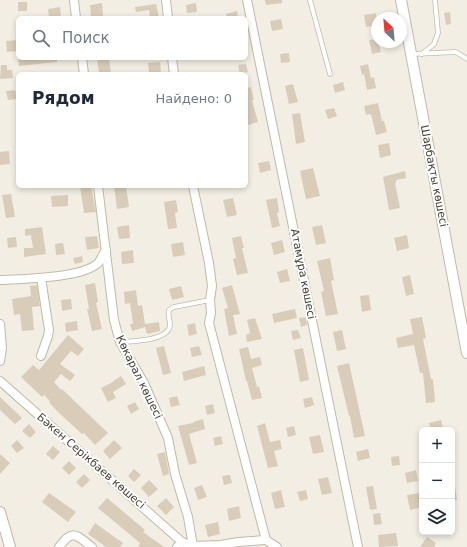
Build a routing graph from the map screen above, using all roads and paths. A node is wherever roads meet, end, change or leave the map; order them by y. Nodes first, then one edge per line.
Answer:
1 (74, 0) edge
2 (166, 0) edge
3 (247, 0) edge
4 (310, 0) edge
5 (401, 0) edge
6 (435, 0) edge
7 (76, 16) edge
8 (168, 16) edge
9 (417, 54) junction
10 (467, 58) edge
11 (82, 60) edge
12 (172, 60) edge
13 (84, 72) edge
14 (174, 72) edge
15 (330, 74) dead end
16 (98, 188) edge
17 (193, 188) edge
18 (106, 250) junction
19 (42, 278) junction
20 (0, 280) edge
21 (210, 300) junction
22 (0, 324) edge
23 (120, 342) junction
24 (467, 353) edge
25 (41, 356) dead end
26 (0, 360) edge
27 (0, 381) edge
28 (0, 512) edge
29 (266, 540) junction
30 (179, 544) edge
31 (193, 546) junction
32 (10, 547) edge
33 (59, 547) edge
34 (92, 547) edge
35 (260, 547) edge
36 (277, 547) edge
37 (358, 547) edge

1 - 7 street
2 - 8 street
3 - 37 street, Атамұра көшесі
4 - 15 lane
5 - 9 street, Шарбақты көшесі
6 - 9 lane
9 - 10 lane
9 - 24 street, Шарбақты көшесі
11 - 13 street
12 - 14 street
16 - 18 street, Көкарал көшесі
17 - 21 street
18 - 19 street
18 - 23 street, Көкарал көшесі
19 - 20 street
19 - 25 street
21 - 23 lane
21 - 29 street
22 - 26 street
23 - 31 street, Көкарал көшесі
27 - 30 street, Бәкен Серікбаев көшесі
28 - 32 street
29 - 31 street
29 - 35 lane
29 - 36 street
30 - 31 street
33 - 34 street

